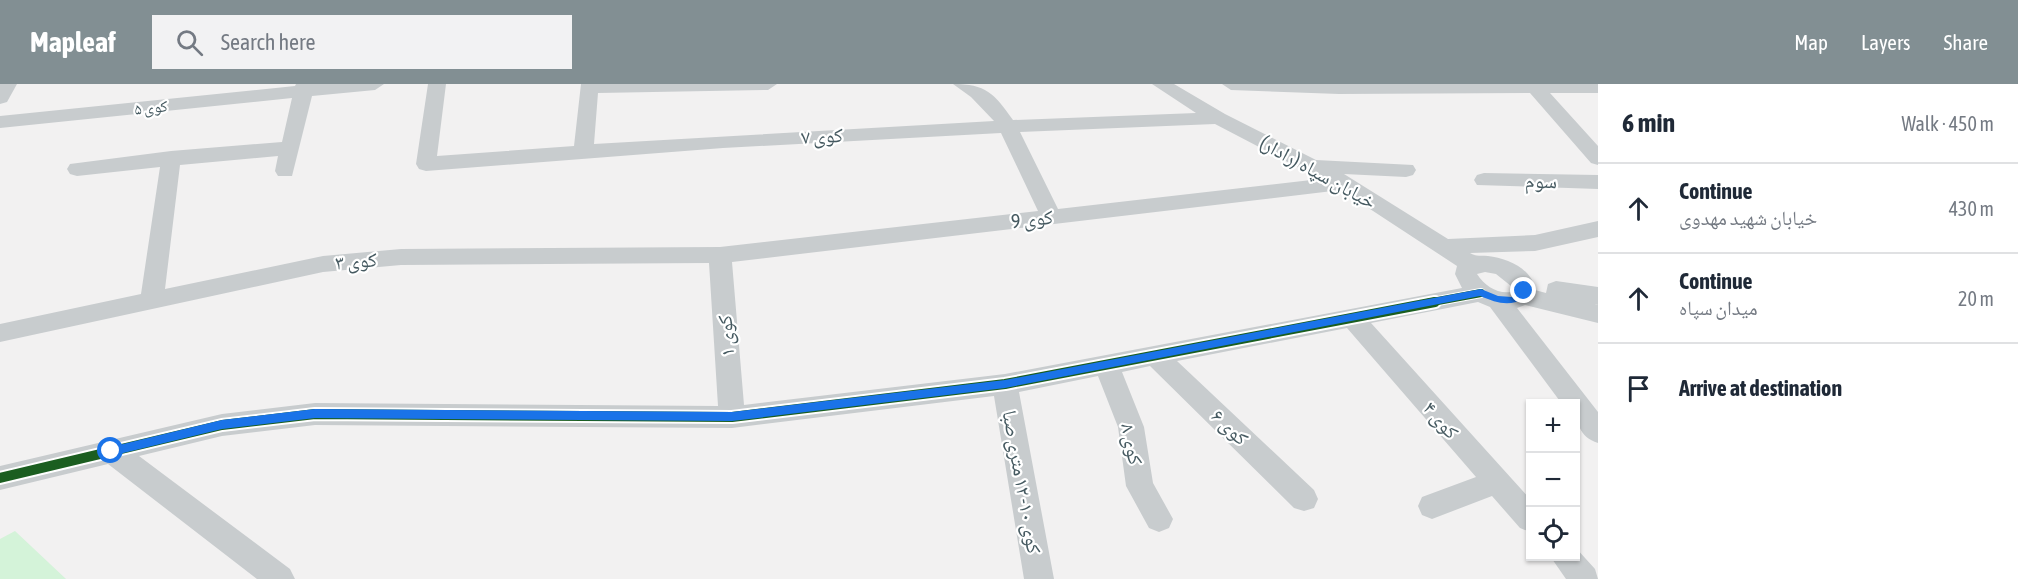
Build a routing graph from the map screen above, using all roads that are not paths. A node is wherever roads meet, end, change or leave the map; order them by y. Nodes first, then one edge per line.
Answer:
1 (8, 84) edge
2 (375, 84) edge
3 (437, 84) edge
4 (768, 84) edge
5 (962, 84) edge
6 (1161, 84) edge
7 (1231, 84) edge
8 (589, 86) edge
9 (1534, 86) edge
10 (1598, 87) edge
11 (303, 88) edge
12 (0, 98) edge
13 (1218, 118) junction
14 (0, 122) edge
15 (1009, 125) junction
16 (291, 148) junction
17 (583, 150) junction
18 (171, 158) junction
19 (1598, 158) edge
20 (1311, 166) junction
21 (77, 170) dead end
22 (1406, 170) dead end
23 (285, 171) dead end
24 (1484, 180) dead end
25 (1598, 182) edge
26 (1345, 183) junction
27 (1051, 217) junction
28 (1598, 229) edge
29 (1447, 247) junction
30 (720, 255) junction
31 (1472, 265) junction
32 (1523, 291) junction
33 (1489, 296) junction
34 (1598, 296) edge
35 (152, 299) junction
36 (1598, 314) edge
37 (1353, 319) junction
38 (0, 333) edge
39 (1156, 356) junction
40 (1107, 366) junction
41 (1005, 384) junction
42 (732, 417) junction
43 (1598, 432) edge
44 (111, 451) junction
45 (0, 478) edge
46 (1497, 482) junction
47 (1304, 499) dead end
48 (1432, 506) dead end
49 (1526, 515) edge
50 (1159, 519) dead end
51 (1569, 561) edge
52 (280, 579) edge
53 (1039, 579) edge
54 (1585, 579) edge

1 - 12 street
2 - 11 street, کوی ۵
3 - 17 street, کوی ۷
4 - 8 street
5 - 15 street
6 - 13 street, خیابان سپاه (رادار)
7 - 9 street
8 - 17 street
9 - 10 street
9 - 19 street
11 - 14 street, کوی ۵
11 - 16 street
13 - 15 street, کوی ۷
13 - 20 street, خیابان سپاه (رادار)
15 - 17 street, کوی ۷
15 - 27 street
16 - 18 street
16 - 23 street
18 - 21 street
18 - 35 street
20 - 22 street
20 - 26 street, خیابان سپاه (رادار)
24 - 25 street, سوم
26 - 27 street, کوی 9
26 - 29 street, خیابان سپاه (رادار)
27 - 30 street, کوی 9
28 - 29 street
29 - 31 street, خیابان سپاه (رادار)
30 - 35 street, کوی ۳
30 - 42 street, کوی ۱
31 - 32 street
31 - 33 street
32 - 33 street
32 - 34 street
32 - 36 street
33 - 37 street
33 - 43 street
35 - 38 street, کوی ۳
37 - 39 street
37 - 46 street, کوی ۴
39 - 40 street
39 - 47 street, کوی ۶
40 - 41 street
40 - 50 street, کوی ۸
41 - 42 street
41 - 53 street, کوی ۱۰- ۱۲ متری صبا
42 - 44 street
44 - 45 street
44 - 52 street
46 - 48 street
46 - 49 street, کوی ۴
51 - 54 street

